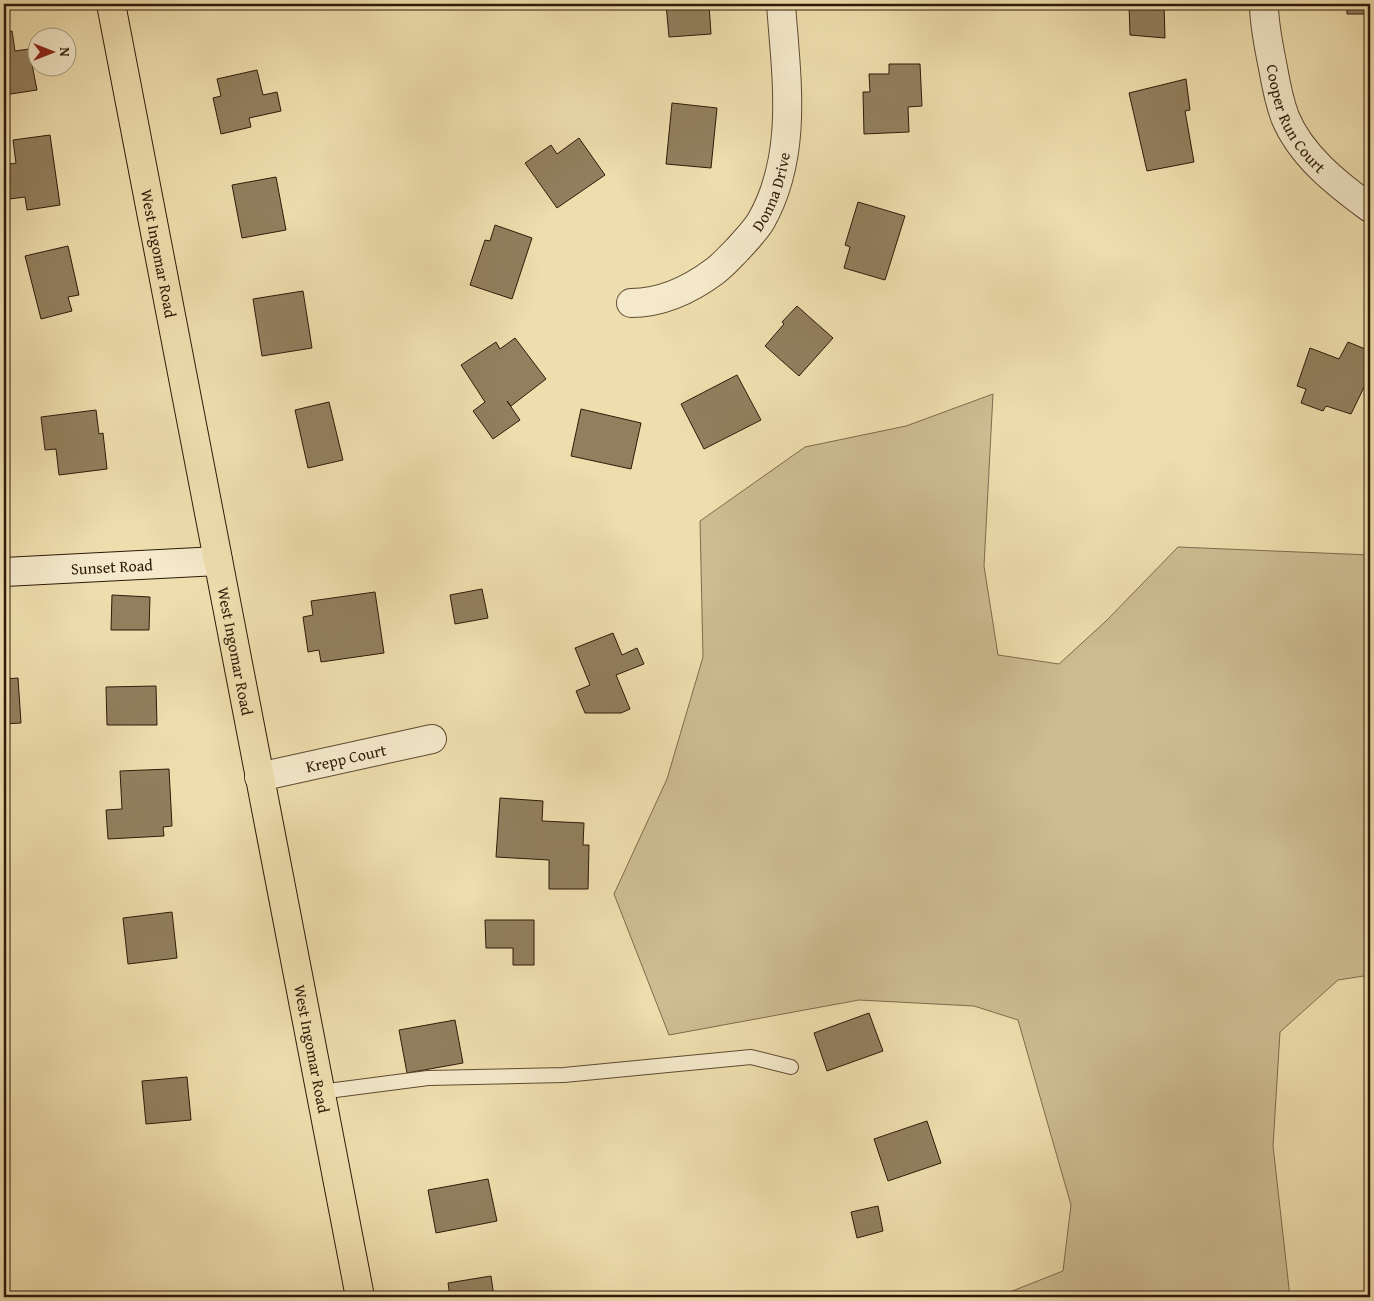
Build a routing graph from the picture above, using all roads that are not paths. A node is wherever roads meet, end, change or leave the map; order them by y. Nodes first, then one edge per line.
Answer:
1 (111, 4) edge
2 (781, 4) edge
3 (1264, 4) edge
4 (1370, 208) edge
5 (631, 303) dead end
6 (218, 561) junction
7 (4, 572) edge
8 (432, 739) dead end
9 (259, 777) junction
10 (791, 1067) dead end
11 (320, 1092) junction
12 (360, 1297) edge

1 - 6 main road, West Ingomar Road
2 - 5 street, Donna Drive
3 - 4 street, Cooper Run Court
6 - 7 street, Sunset Road
6 - 9 main road, West Ingomar Road
8 - 9 street, Krepp Court
9 - 11 main road, West Ingomar Road
10 - 11 lane
11 - 12 main road, West Ingomar Road

